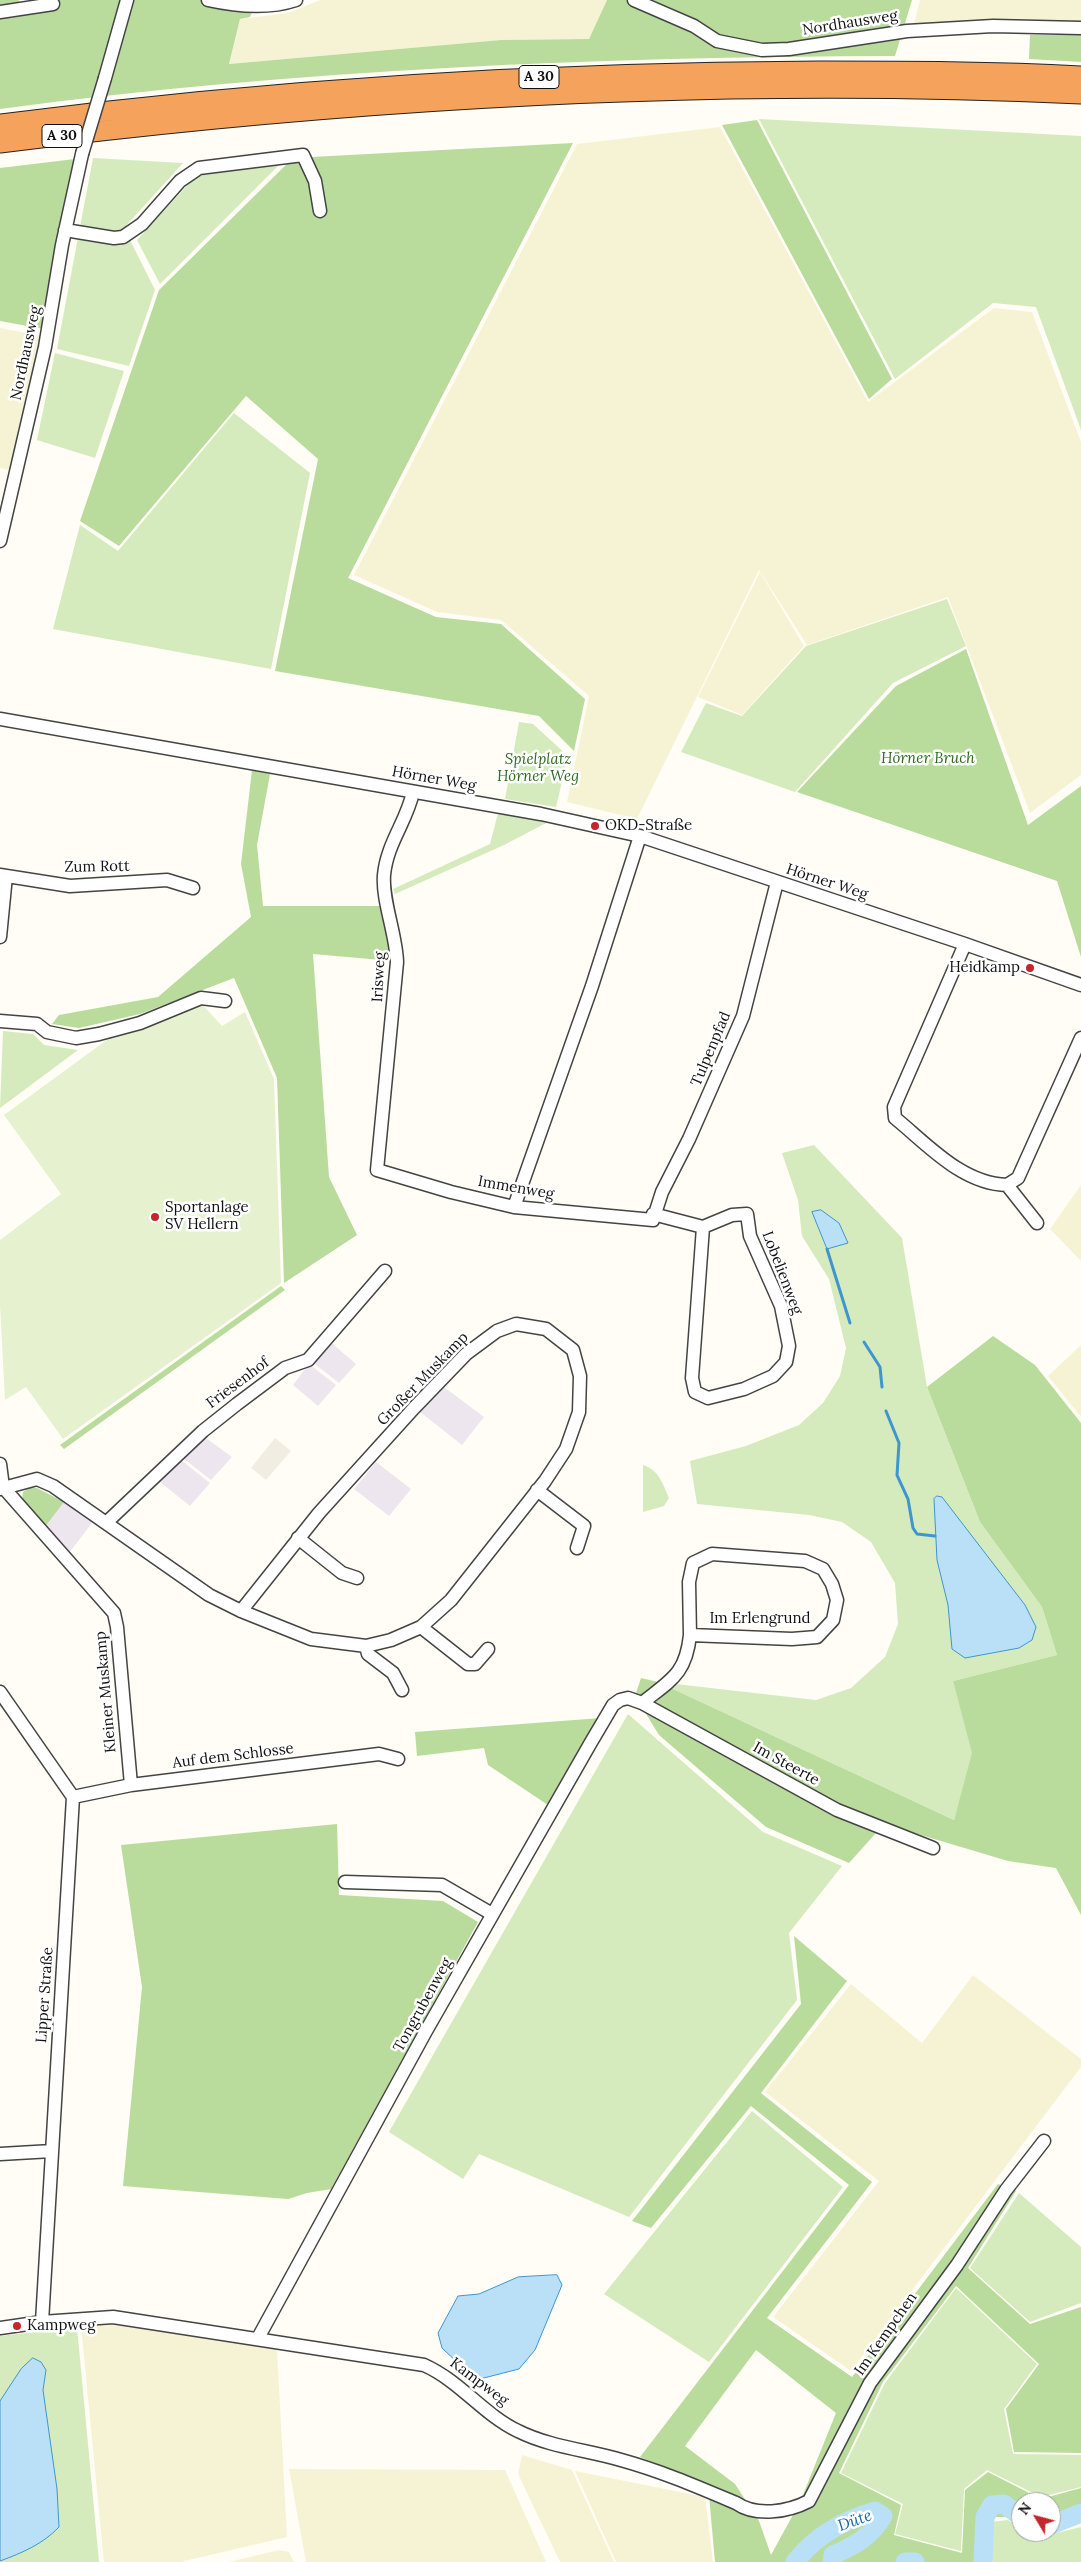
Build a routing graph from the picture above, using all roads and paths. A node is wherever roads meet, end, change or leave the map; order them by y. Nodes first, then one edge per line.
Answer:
1 (127, 0) edge
2 (208, 0) edge
3 (296, 0) edge
4 (634, 0) edge
5 (53, 4) dead end
6 (0, 12) edge
7 (1081, 28) edge
8 (1081, 76) edge
9 (1081, 94) edge
10 (0, 124) edge
11 (0, 143) edge
12 (320, 211) dead end
13 (65, 230) junction
14 (0, 541) edge
15 (0, 719) edge
16 (413, 792) junction
17 (640, 836) junction
18 (3, 875) edge
19 (777, 882) junction
20 (193, 888) dead end
21 (0, 937) edge
22 (965, 944) junction
23 (1081, 985) edge
24 (225, 1001) dead end
25 (0, 1021) edge
26 (1081, 1038) edge
27 (377, 1170) joint
28 (1007, 1185) junction
29 (514, 1207) junction
30 (653, 1217) junction
31 (1037, 1223) dead end
32 (703, 1227) junction
33 (385, 1271) dead end
34 (0, 1464) edge
35 (2, 1488) edge
36 (537, 1490) junction
37 (107, 1522) junction
38 (298, 1538) junction
39 (578, 1548) dead end
40 (357, 1578) dead end
41 (241, 1611) junction
42 (421, 1627) junction
43 (690, 1635) junction
44 (366, 1646) junction
45 (488, 1648) dead end
46 (402, 1690) dead end
47 (0, 1692) edge
48 (628, 1698) joint
49 (642, 1703) junction
50 (398, 1759) dead end
51 (132, 1785) junction
52 (73, 1797) junction
53 (933, 1848) dead end
54 (345, 1882) dead end
55 (492, 1914) junction
56 (1044, 2141) dead end
57 (52, 2152) junction
58 (0, 2154) edge
59 (42, 2322) junction
60 (0, 2328) edge
61 (258, 2338) junction
62 (746, 2510) joint

1 - 13 street, Nordhausweg, bridge
2 - 3 street
4 - 7 street, Nordhausweg
5 - 6 street
8 - 10 highway, A 30
9 - 11 highway, A 30
12 - 13 street
13 - 14 street, Nordhausweg
15 - 16 street, Hörner Weg
16 - 17 street, Hörner Weg
16 - 27 street, Irisweg
17 - 19 street, Hörner Weg
17 - 29 street
18 - 20 street, Zum Rott
18 - 21 street
19 - 22 street, Hörner Weg
19 - 30 street, Tulpenpfad
22 - 23 street, Hörner Weg
22 - 28 street
24 - 25 street
26 - 28 street
27 - 29 street, Immenweg
28 - 31 street
29 - 30 street, Immenweg
30 - 32 street
32 - 32 street, Lobelienweg
33 - 37 street, Friesenhof
34 - 35 street
35 - 37 street, Großer Muskamp
35 - 51 street, Kleiner Muskamp
36 - 38 street, Großer Muskamp
36 - 39 street
36 - 42 street, Großer Muskamp
37 - 41 street, Großer Muskamp
38 - 40 street
38 - 41 street, Großer Muskamp
41 - 44 street, Großer Muskamp
42 - 44 street, Großer Muskamp
42 - 45 street
43 - 43 street, Im Erlengrund
43 - 49 street, Im Erlengrund
44 - 46 street
47 - 52 street
48 - 49 street, Im Steerte
48 - 55 street, Tongrubenweg
49 - 53 street, Im Steerte
50 - 51 street, Auf dem Schlosse
51 - 52 street, Auf dem Schlosse
52 - 57 street, Lipper Straße
54 - 55 street
55 - 61 street, Tongrubenweg
56 - 62 street, Im Kempchen
57 - 58 street
57 - 59 street, Lipper Straße
59 - 60 street, Kampweg
59 - 61 street, Kampweg
61 - 62 street, Kampweg

